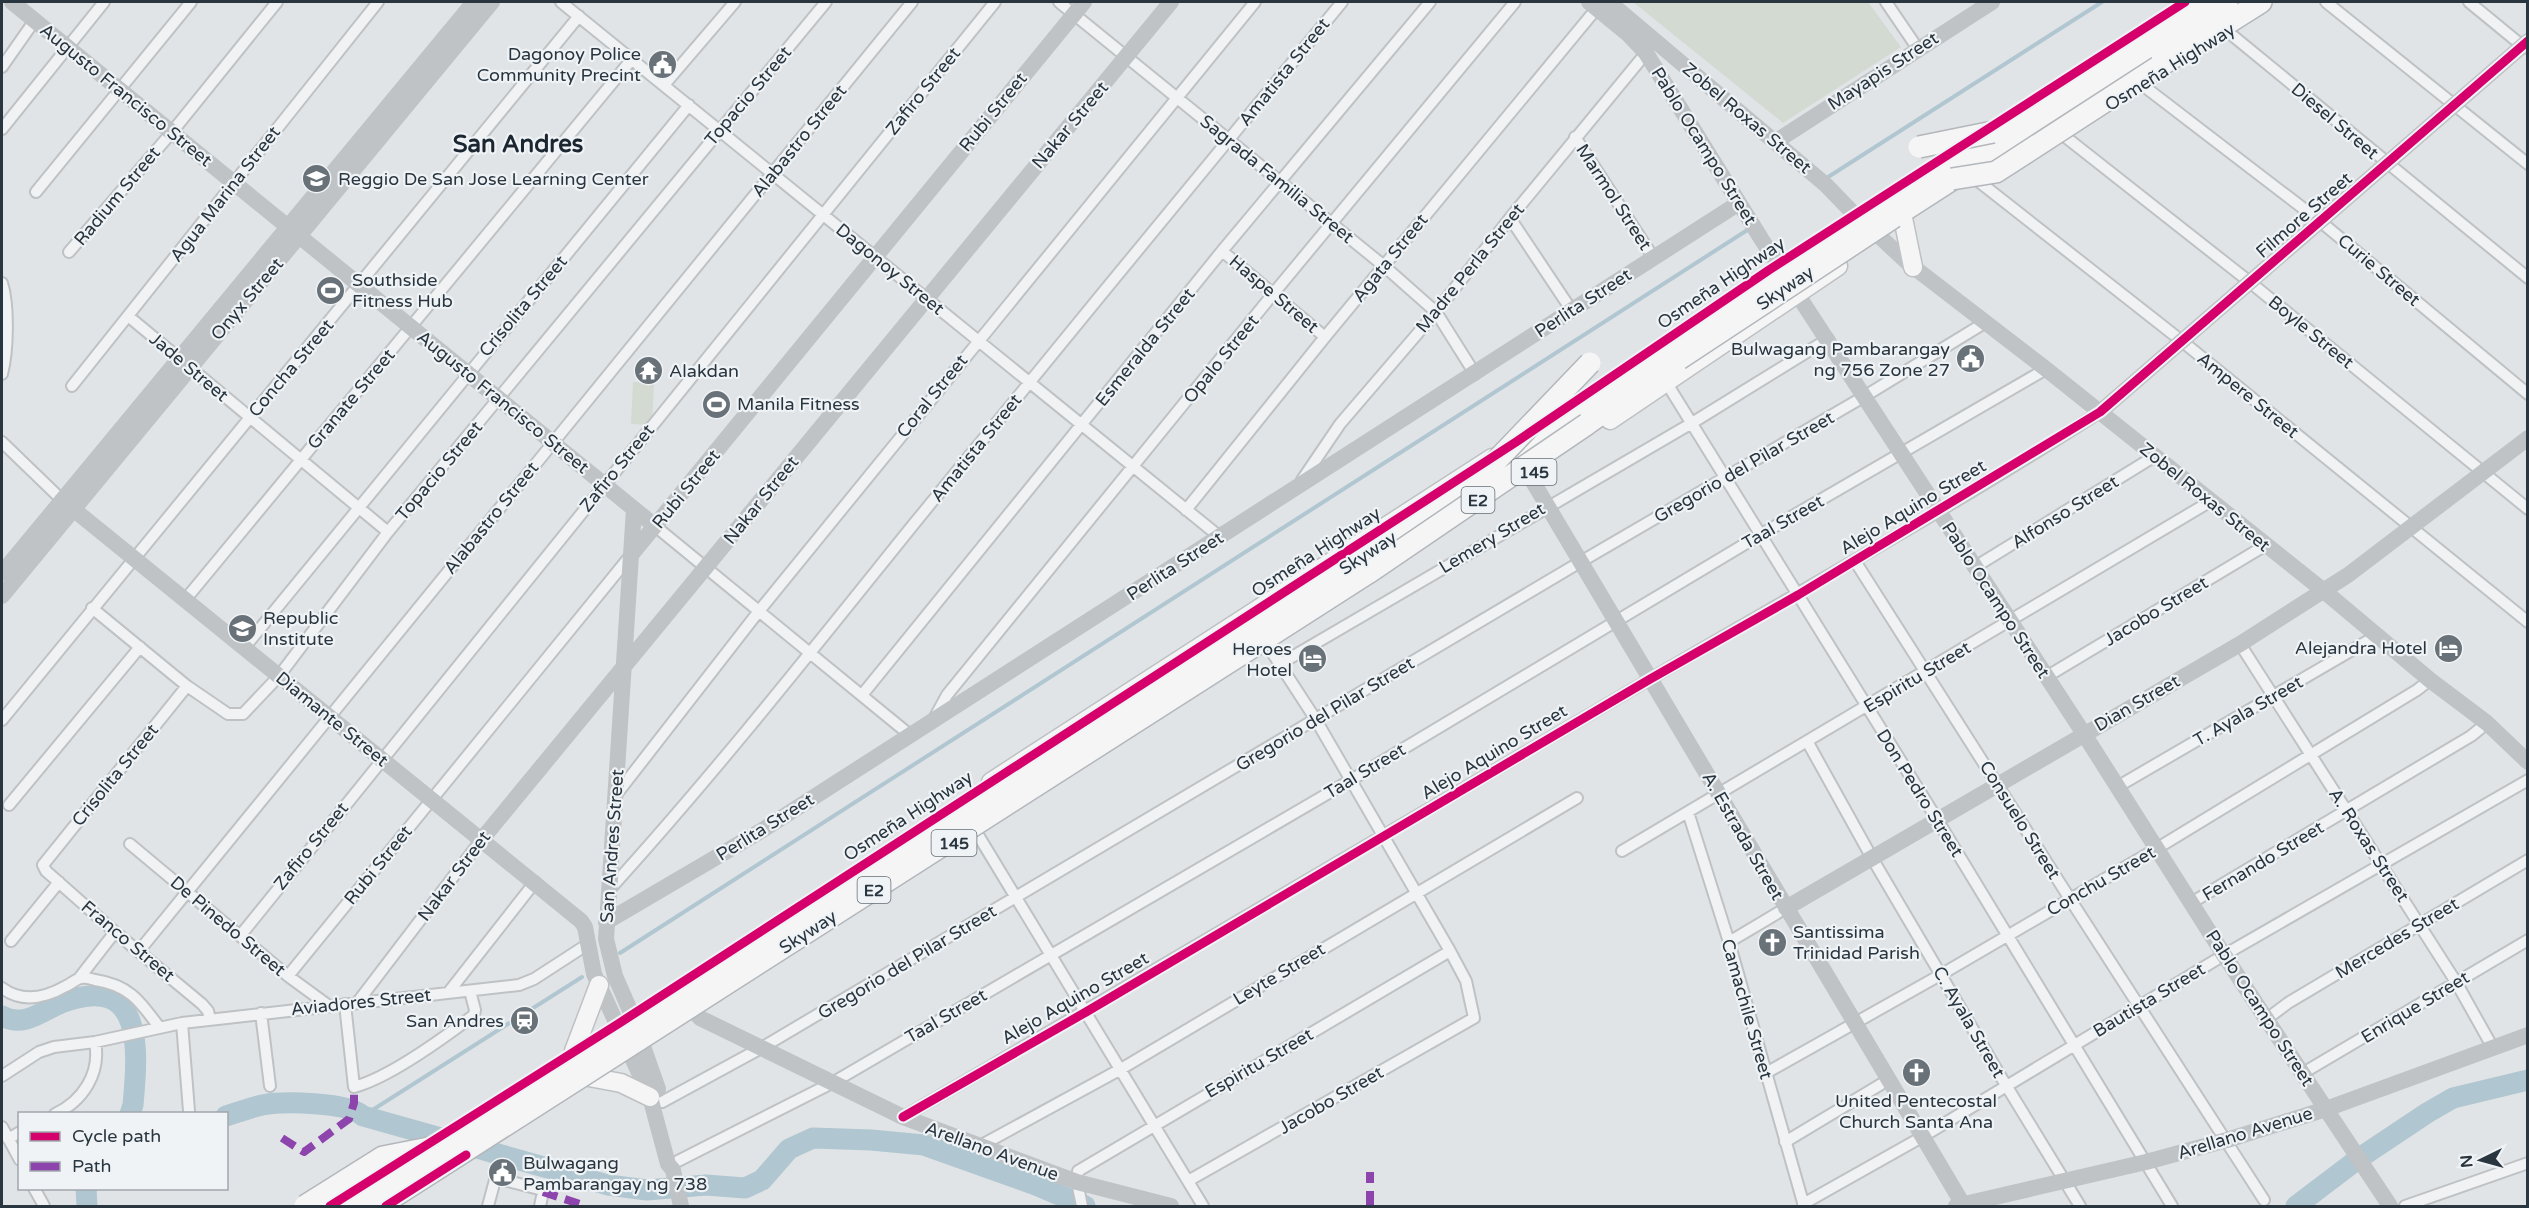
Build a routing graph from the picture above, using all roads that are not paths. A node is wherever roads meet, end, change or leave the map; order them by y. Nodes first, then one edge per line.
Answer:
1 (104, 2) edge
2 (191, 2) edge
3 (278, 2) edge
4 (378, 2) edge
5 (474, 2) edge
6 (492, 2) edge
7 (561, 2) edge
8 (735, 2) edge
9 (826, 2) edge
10 (912, 2) edge
11 (995, 2) edge
12 (1059, 2) edge
13 (1171, 2) edge
14 (1255, 2) edge
15 (1342, 2) edge
16 (1430, 2) edge
17 (1515, 2) edge
18 (1886, 2) edge
19 (1990, 2) edge
20 (2185, 2) edge
21 (2197, 2) edge
22 (2228, 2) edge
23 (2261, 2) edge
24 (2275, 2) edge
25 (2326, 2) edge
26 (2469, 2) edge
27 (15, 3) edge
28 (1599, 3) edge
29 (1079, 7) edge
30 (579, 16) junction
31 (34, 20) junction
32 (2227, 31) junction
33 (2526, 46) edge
34 (68, 47) junction
35 (1918, 49) junction
36 (1646, 53) junction
37 (1127, 56) junction
38 (632, 59) junction
39 (2, 67) edge
40 (2141, 84) junction
41 (664, 85) junction
42 (120, 90) junction
43 (1177, 97) junction
44 (688, 105) junction
45 (2455, 105) junction
46 (2, 129) edge
47 (720, 131) junction
48 (172, 132) junction
49 (1993, 132) junction
50 (2063, 135) junction
51 (1575, 138) junction
52 (1229, 140) junction
53 (1775, 142) junction
54 (1919, 147) dead end
55 (2388, 164) junction
56 (2528, 164) edge
57 (772, 173) junction
58 (1959, 175) junction
59 (1280, 181) junction
60 (234, 182) junction
61 (36, 192) dead end
62 (1739, 203) junction
63 (823, 214) junction
64 (1509, 218) junction
65 (1903, 218) junction
66 (2321, 222) junction
67 (1332, 224) junction
68 (1867, 225) junction
69 (294, 231) junction
70 (1222, 251) junction
71 (69, 252) dead end
72 (875, 257) junction
73 (1653, 257) junction
74 (1384, 266) junction
75 (1913, 267) junction
76 (2528, 278) edge
77 (1788, 279) junction
78 (2, 283) edge
79 (2251, 283) junction
80 (360, 285) junction
81 (1273, 294) junction
82 (926, 298) junction
83 (1572, 311) junction
84 (1436, 312) junction
85 (128, 316) junction
86 (1986, 322) junction
87 (411, 327) junction
88 (1325, 337) junction
89 (1828, 339) junction
90 (978, 340) junction
91 (2183, 342) junction
92 (184, 363) junction
93 (1590, 363) dead end
94 (2046, 369) junction
95 (468, 373) junction
96 (2, 374) edge
97 (1475, 374) junction
98 (1030, 382) junction
99 (1666, 382) junction
100 (72, 386) dead end
101 (2528, 394) edge
102 (1865, 396) junction
103 (499, 398) junction
104 (2100, 412) junction
105 (250, 418) junction
106 (1692, 423) junction
107 (1082, 425) junction
108 (2528, 438) edge
109 (2, 442) edge
110 (553, 442) junction
111 (1902, 454) junction
112 (2155, 456) junction
113 (301, 460) junction
114 (1134, 467) junction
115 (1526, 470) junction
116 (2481, 472) junction
117 (1725, 478) junction
118 (1475, 483) junction
119 (604, 484) junction
120 (1298, 487) junction
121 (2211, 501) junction
122 (67, 505) junction
123 (1548, 505) junction
124 (358, 508) junction
125 (634, 509) junction
126 (2528, 509) edge
127 (1186, 510) junction
128 (1939, 511) junction
129 (655, 526) junction
130 (2410, 528) junction
131 (388, 532) junction
132 (1760, 535) junction
133 (1220, 537) junction
134 (2266, 545) junction
135 (631, 555) junction
136 (133, 557) junction
137 (1582, 561) junction
138 (1855, 561) junction
139 (705, 567) junction
140 (1975, 567) junction
141 (2, 573) edge
142 (2324, 591) junction
143 (1798, 595) junction
144 (2, 596) edge
145 (185, 600) junction
146 (92, 608) junction
147 (759, 611) junction
148 (1617, 621) junction
149 (2528, 621) edge
150 (2010, 622) junction
151 (2378, 635) junction
152 (1266, 643) junction
153 (2240, 644) junction
154 (140, 647) junction
155 (244, 648) junction
156 (811, 653) junction
157 (1280, 664) junction
158 (624, 669) junction
159 (1925, 671) junction
160 (279, 676) junction
161 (2046, 677) junction
162 (1650, 679) junction
163 (2430, 680) junction
164 (187, 686) junction
165 (862, 695) junction
166 (2274, 697) junction
167 (1866, 707) junction
168 (330, 716) junction
169 (2, 720) edge
170 (934, 720) junction
171 (1316, 720) junction
172 (2487, 723) junction
173 (2084, 734) junction
174 (910, 735) junction
175 (1807, 741) junction
176 (2310, 753) junction
177 (382, 758) junction
178 (2528, 762) edge
179 (1351, 780) junction
180 (2528, 780) edge
181 (1997, 784) junction
182 (2117, 787) junction
183 (1719, 794) junction
184 (616, 796) junction
185 (1577, 798) dead end
186 (432, 799) junction
187 (9, 805) dead end
188 (2347, 811) junction
189 (1688, 812) junction
190 (1938, 821) junction
191 (975, 830) junction
192 (1384, 836) junction
193 (482, 839) junction
194 (130, 844) dead end
195 (2156, 849) junction
196 (1622, 851) dead end
197 (1872, 858) junction
198 (2528, 860) edge
199 (2380, 864) junction
200 (43, 865) joint
201 (59, 882) junction
202 (535, 882) junction
203 (187, 892) junction
204 (608, 892) junction
205 (1416, 892) junction
206 (1017, 897) junction
207 (2070, 899) junction
208 (2191, 903) junction
209 (1786, 908) junction
210 (606, 922) junction
211 (2419, 925) junction
212 (115, 932) junction
213 (240, 936) junction
214 (2008, 936) junction
215 (2528, 940) edge
216 (11, 942) dead end
217 (1728, 942) junction
218 (588, 945) junction
219 (139, 951) junction
220 (1449, 951) junction
221 (1051, 954) junction
222 (2224, 955) junction
223 (1942, 974) junction
224 (288, 976) junction
225 (80, 977) junction
226 (2456, 982) junction
227 (599, 985) junction
228 (2, 988) edge
229 (470, 991) junction
230 (447, 993) junction
231 (357, 1003) junction
232 (345, 1004) junction
233 (329, 1006) junction
234 (2140, 1006) junction
235 (693, 1010) junction
236 (1086, 1012) junction
237 (261, 1013) junction
238 (2268, 1018) junction
239 (210, 1019) junction
240 (625, 1019) junction
241 (182, 1023) junction
242 (1855, 1024) junction
243 (159, 1027) junction
244 (2528, 1035) edge
245 (95, 1042) junction
246 (2074, 1045) junction
247 (636, 1047) junction
248 (763, 1047) junction
249 (2493, 1048) junction
250 (574, 1051) junction
251 (1120, 1069) junction
252 (1766, 1073) junction
253 (2303, 1073) junction
254 (2, 1076) edge
255 (589, 1077) junction
256 (1888, 1080) junction
257 (832, 1083) junction
258 (270, 1086) dead end
259 (2007, 1086) junction
260 (656, 1099) junction
261 (2326, 1109) junction
262 (57, 1112) edge
263 (189, 1112) dead end
264 (903, 1117) junction
265 (462, 1123) dead end
266 (1154, 1125) junction
267 (2, 1127) edge
268 (18, 1133) edge
269 (501, 1134) dead end
270 (1922, 1137) junction
271 (9, 1139) junction
272 (2227, 1140) junction
273 (1785, 1142) junction
274 (447, 1144) junction
275 (424, 1146) dead end
276 (979, 1147) junction
277 (466, 1155) dead end
278 (18, 1156) edge
279 (2146, 1162) junction
280 (2528, 1163) edge
281 (675, 1169) junction
282 (2066, 1180) junction
283 (1188, 1181) junction
284 (35, 1190) edge
285 (1080, 1196) edge
286 (2264, 1200) dead end
287 (680, 1201) edge
288 (390, 1205) edge
289 (1803, 1205) edge
290 (44, 1206) edge
291 (305, 1206) edge
292 (330, 1206) edge
293 (347, 1206) edge
294 (489, 1206) edge
295 (540, 1206) edge
296 (1171, 1206) edge
297 (1203, 1206) edge
298 (1961, 1206) edge
299 (2080, 1206) edge
300 (2172, 1206) edge
301 (2390, 1206) edge
302 (2405, 1206) edge

1 - 34 street
2 - 42 street
3 - 48 street, Radium Street
4 - 60 street, Agua Marina Street
5 - 69 street, Onyx Street
6 - 69 street, Onyx Street
7 - 30 street, Dagonoy Street
8 - 41 street
9 - 47 street, Topacio Street
10 - 57 street, Alabastro Street
11 - 63 street, Zafiro Street
12 - 29 street, Sagrada Familia Street
13 - 37 street, Nakar Street
14 - 43 street, Coral Street
15 - 52 street, Amatista Street
16 - 59 street, Esmeralda Street
17 - 67 street, Opalo Street
18 - 35 street
19 - 35 street, Mayapis Street
20 - 68 main road, Osmeña Highway / 145
21 - 49 highway, Skyway / E2
22 - 58 highway, Skyway / E2
23 - 58 highway, bridge
24 - 32 street, Osmeña Highway
25 - 45 street
26 - 33 street
27 - 31 street, Augusto Francisco Street
28 - 36 street, Pablo Ocampo Street
28 - 53 street, Zobel Roxas Street
28 - 74 street, Agata Street
29 - 37 street, Sagrada Familia Street
29 - 72 street, Rubi Street
30 - 38 street, Dagonoy Street
30 - 80 street, Concha Street
31 - 34 street, Augusto Francisco Street
31 - 39 street
32 - 40 street, Osmeña Highway
32 - 55 street, Diesel Street
33 - 45 street, Filmore Street
34 - 42 street, Augusto Francisco Street
34 - 46 street
35 - 53 street, Mayapis Street
36 - 51 street, Madre Perla Street
36 - 62 street, Pablo Ocampo Street
37 - 43 street, Sagrada Familia Street
37 - 82 street, Nakar Street
38 - 41 street, Dagonoy Street
38 - 87 street, Granate Street
40 - 50 street, Osmeña Highway
40 - 66 street, Curie Street
41 - 44 street, Dagonoy Street
42 - 48 street, Augusto Francisco Street
42 - 61 street
43 - 52 street, Sagrada Familia Street
43 - 90 street, Coral Street
44 - 47 street, Dagonoy Street
44 - 95 street, Crisolita Street
45 - 55 street, Filmore Street
45 - 56 street
47 - 57 street, Dagonoy Street
47 - 103 street, Topacio Street
48 - 60 street, Augusto Francisco Street
48 - 71 street, Radium Street
49 - 54 highway, bridge
49 - 118 highway, Skyway / E2, bridge
50 - 58 street, Osmeña Highway
50 - 79 street, Boyle Street
51 - 64 street, Madre Perla Street
51 - 73 street, Marmol Street
52 - 59 street, Sagrada Familia Street
52 - 98 street, Amatista Street
53 - 68 street, Zobel Roxas Street
55 - 66 street, Filmore Street
55 - 76 street, Diesel Street
57 - 63 street, Dagonoy Street
57 - 110 street, Alabastro Street
58 - 65 main road, Osmeña Highway / 145
58 - 91 street, Ampere Street
58 - 288 highway, Skyway / E2, bridge
59 - 67 street, Sagrada Familia Street
59 - 70 street, Esmeralda Street
60 - 69 street, Augusto Francisco Street
60 - 85 street, Agua Marina Street
62 - 73 street, Perlita Street
62 - 77 street, Pablo Ocampo Street
63 - 72 street, Dagonoy Street
63 - 119 street, Zafiro Street
64 - 83 street
64 - 84 street, Madre Perla Street
65 - 68 main road, Osmeña Highway / 145
65 - 75 main road
66 - 79 street, Filmore Street
66 - 101 street, Curie Street
67 - 74 street, Sagrada Familia Street
67 - 81 street, Opalo Street
68 - 75 street, Zobel Roxas Street
68 - 77 main road, Osmeña Highway / 145
68 - 77 main road, Osmeña Highway / 145
69 - 80 street, Augusto Francisco Street
69 - 92 street, Onyx Street
70 - 81 street, Haspe Street
70 - 107 street, Esmeralda Street
72 - 82 street, Dagonoy Street
72 - 129 street, Rubi Street
73 - 83 street, Perlita Street
74 - 84 street, Sagrada Familia Street
74 - 88 street, Agata Street
75 - 86 street, Zobel Roxas Street
77 - 89 street, Pablo Ocampo Street
77 - 99 main road, Osmeña Highway / 145
77 - 115 main road, Osmeña Highway
77 - 240 main road, Osmeña Highway / 145
78 - 96 street
79 - 91 street, Filmore Street
79 - 116 street, Boyle Street
80 - 87 street, Augusto Francisco Street
80 - 105 street, Concha Street
81 - 88 street, Haspe Street
81 - 114 street, Opalo Street
82 - 90 street, Dagonoy Street
82 - 139 street, Nakar Street
83 - 97 street, Perlita Street
84 - 97 street, Sagrada Familia Street
84 - 120 street, Madre Perla Street
85 - 92 street, Jade Street
85 - 100 street, Agua Marina Street
86 - 94 street, Zobel Roxas Street
86 - 102 street, Gregorio del Pilar Street
87 - 95 street, Augusto Francisco Street
87 - 113 street, Granate Street
88 - 127 street, Agata Street
89 - 102 street, Pablo Ocampo Street
89 - 106 street, Lemery Street
90 - 98 street, Dagonoy Street
90 - 147 street, Coral Street
91 - 104 street, Filmore Street
91 - 130 street, Ampere Street
92 - 105 street, Jade Street
92 - 122 street, Onyx Street
93 - 118 highway, bridge
94 - 104 street, Zobel Roxas Street
94 - 111 street, Taal Street
95 - 103 street, Augusto Francisco Street
95 - 124 street, Crisolita Street
97 - 120 street, Perlita Street
98 - 107 street, Dagonoy Street
98 - 156 street, Amatista Street
99 - 106 street, Don Pedro Street
99 - 115 main road, Osmeña Highway / 145
102 - 111 street, Pablo Ocampo Street
102 - 117 street, Gregorio del Pilar Street
103 - 110 street, Augusto Francisco Street
103 - 131 street, Topacio Street
104 - 112 street, Zobel Roxas Street
104 - 128 street, Alejo Aquino Street
105 - 113 street, Jade Street
105 - 136 street, Concha Street
106 - 117 street, Don Pedro Street
106 - 123 street, Lemery Street
107 - 114 street, Dagonoy Street
107 - 165 street, Esmeralda Street
108 - 116 street, Dian Street
109 - 122 street, Diamante Street
110 - 119 street, Augusto Francisco Street
110 - 168 street, Alabastro Street
111 - 128 street, Pablo Ocampo Street
111 - 132 street, Taal Street
112 - 121 street, Zobel Roxas Street
112 - 140 street, Alfonso Street
113 - 124 street, Jade Street
113 - 145 street, Granate Street
114 - 127 street, Dagonoy Street
114 - 170 street, Opalo Street
115 - 123 street, A. Estrada Street
115 - 152 main road, Osmeña Highway / 145
116 - 126 street, Boyle Street
116 - 130 street, Dian Street
117 - 132 street, Don Pedro Street
117 - 137 street, Gregorio del Pilar Street
118 - 274 highway, Skyway / E2, bridge
119 - 125 street, Augusto Francisco Street
119 - 177 street, Zafiro Street
120 - 133 street, Perlita Street
121 - 134 street, Zobel Roxas Street
121 - 150 street, Espiritu Street
122 - 136 street, Diamante Street
122 - 141 street, Onyx Street
122 - 144 street, Onyx Street
123 - 137 street, A. Estrada Street
123 - 157 street, Lemery Street
124 - 131 street, Jade Street
124 - 155 street, Crisolita Street
125 - 129 street, Augusto Francisco Street
125 - 135 street, San Andres Street
127 - 133 street, Dagonoy Street
128 - 138 street, Alejo Aquino Street
128 - 140 street, Pablo Ocampo Street
129 - 135 street, Rubi Street
129 - 139 street, Augusto Francisco Street
130 - 142 street, Dian Street
130 - 149 street, Ampere Street
131 - 160 street, Topacio Street
132 - 143 street, Don Pedro Street
132 - 148 street, Taal Street
133 - 170 street, Perlita Street
134 - 142 street, Zobel Roxas Street
134 - 161 street, Jacobo Street
135 - 158 street, San Andres Street
135 - 186 street, Rubi Street
136 - 145 street, Diamante Street
136 - 146 street, Concha Street
137 - 148 street, A. Estrada Street
137 - 171 street, Gregorio del Pilar Street
138 - 143 street, Alejo Aquino Street
138 - 159 street, Consuelo Street
139 - 147 street, Augusto Francisco Street
139 - 158 street, Nakar Street
140 - 150 street, Pablo Ocampo Street
142 - 151 street, Zobel Roxas Street
142 - 153 street, Dian Street
143 - 162 street, Alejo Aquino Street
143 - 167 street, Don Pedro Street
145 - 155 street, Diamante Street
146 - 154 street, Topacio Street
146 - 169 street, Concha Street
147 - 156 street, Augusto Francisco Street
147 - 184 street, Coral Street
148 - 162 street, A. Estrada Street
148 - 179 street, Taal Street
150 - 159 street, Espiritu Street
150 - 161 street, Pablo Ocampo Street
151 - 163 street, Zobel Roxas Street
151 - 166 street, T. Ayala Street
152 - 157 street
152 - 191 main road, Osmeña Highway / 145
153 - 166 street, A. Roxas Street
153 - 173 street, Dian Street
154 - 164 street, Topacio Street
154 - 187 street
155 - 160 street, Diamante Street
156 - 165 street, Augusto Francisco Street
156 - 204 street, Amatista Street
157 - 171 street
158 - 184 street, San Andres Street
158 - 193 street, Nakar Street
159 - 167 street, Espiritu Street
159 - 181 street, Consuelo Street
160 - 164 street, Topacio Street
160 - 168 street, Diamante Street
161 - 173 street, Pablo Ocampo Street
162 - 183 street, A. Estrada Street
162 - 192 street, Alejo Aquino Street
163 - 172 street, Zobel Roxas Street
163 - 176 street, Conchu Street
164 - 200 street, Crisolita Street
165 - 174 street, Augusto Francisco Street
166 - 176 street, A. Roxas Street
166 - 182 street, T. Ayala Street
167 - 175 street, Espiritu Street
167 - 190 street, Don Pedro Street
168 - 177 street, Diamante Street
168 - 203 street, Alabastro Street
170 - 174 street, Perlita Street
171 - 179 street
171 - 206 street, Gregorio del Pilar Street
172 - 178 street, Zobel Roxas Street
172 - 188 street, Fernando Street
173 - 181 street, Dian Street
173 - 182 street, Pablo Ocampo Street
174 - 210 street, Perlita Street
175 - 183 street, Espiritu Street
175 - 197 street, C. Ayala Street
176 - 188 street, A. Roxas Street
176 - 195 street, Conchu Street
177 - 186 street, Diamante Street
177 - 213 street, Zafiro Street
179 - 192 street
179 - 221 street, Taal Street
180 - 199 street, Bautista Street
181 - 190 street, Dian Street
181 - 207 street, Consuelo Street
182 - 195 street, Pablo Ocampo Street
183 - 189 street, Espiritu Street
183 - 209 street, A. Estrada Street
184 - 204 street, San Andres Street
185 - 205 street, Leyte Street
186 - 193 street, Diamante Street
186 - 224 street, Rubi Street
188 - 199 street, A. Roxas Street
188 - 208 street, Fernando Street
189 - 196 street, Espiritu Street
189 - 217 street, Camachile Street
190 - 197 street, Dian Street
190 - 214 street, Don Pedro Street
191 - 206 street
191 - 235 main road, Osmeña Highway / 145
192 - 205 street
192 - 236 street, Alejo Aquino Street
193 - 202 street, Diamante Street
193 - 231 street, Nakar Street
194 - 203 street, De Pinedo Street
195 - 207 street, Conchu Street
195 - 208 street, Pablo Ocampo Street
197 - 209 street, Dian Street
197 - 223 street, C. Ayala Street
198 - 211 street, Mercedes Street
199 - 211 street, A. Roxas Street
199 - 222 street, Bautista Street
200 - 201 street, Franco Street
201 - 212 street, Franco Street
201 - 216 street
202 - 218 street, Diamante Street
202 - 230 street
203 - 213 street, De Pinedo Street
203 - 219 street, Alabastro Street
204 - 210 street, San Andres Street
205 - 220 street
205 - 251 street, Leyte Street
206 - 221 street
206 - 248 street, Gregorio del Pilar Street
207 - 214 street, Conchu Street
207 - 234 street, Consuelo Street
208 - 222 street, Pablo Ocampo Street
209 - 217 street, Dian Street
209 - 242 street, A. Estrada Street
210 - 240 street, San Andres Street
211 - 226 street, A. Roxas Street
211 - 238 street, Mercedes Street
212 - 219 street, Franco Street
212 - 225 street
213 - 224 street, De Pinedo Street
214 - 223 street, Conchu Street
214 - 246 street, Don Pedro Street
215 - 226 street, Enrique Street
217 - 252 street, Camachile Street
218 - 227 street, Diamante Street
218 - 229 street, Aviadores Street
219 - 239 street, Franco Street
220 - 266 street, Espiritu Street
220 - 283 street, Jacobo Street
221 - 236 street
221 - 257 street, Taal Street
222 - 234 street, Bautista Street
222 - 238 street, Pablo Ocampo Street
223 - 242 street, Conchu Street
223 - 259 street, C. Ayala Street
224 - 233 street, De Pinedo Street
225 - 228 street
225 - 243 street
226 - 249 street, A. Roxas Street
226 - 253 street, Enrique Street
227 - 240 street, Diamante Street
227 - 250 main road
229 - 230 street, Aviadores Street
229 - 232 street
230 - 231 street, Aviadores Street
231 - 232 street, Aviadores Street
232 - 233 street, Aviadores Street
233 - 237 street, Aviadores Street
234 - 246 street, Bautista Street
234 - 272 street, Consuelo Street
235 - 247 main road, Osmeña Highway / 145
235 - 248 street, Arellano Avenue
236 - 251 street
236 - 264 street, Alejo Aquino Street
237 - 239 street, Aviadores Street
237 - 258 street
238 - 253 street, Pablo Ocampo Street
239 - 241 street, Aviadores Street
240 - 247 street, San Andres Street
240 - 250 main road, Osmeña Highway / 145
241 - 243 street, Aviadores Street
241 - 263 street
242 - 252 street, Conchu Street
242 - 256 street, A. Estrada Street
243 - 245 street, Aviadores Street
244 - 249 street, Arellano Avenue
245 - 254 street, Aviadores Street
245 - 262 street
246 - 259 street, Bautista Street
246 - 279 street, Don Pedro Street
247 - 255 main road, Osmeña Highway / 145
247 - 260 street, San Andres Street
248 - 257 street, Arellano Avenue
248 - 260 street, Gregorio del Pilar Street
249 - 261 street, Arellano Avenue
250 - 265 main road, Osmeña Highway / 145
251 - 266 street
251 - 276 street, Leyte Street
252 - 273 street, Camachile Street
253 - 261 street, Pablo Ocampo Street
255 - 260 main road
255 - 269 main road, Osmeña Highway / 145
256 - 270 street, A. Estrada Street
256 - 273 street
257 - 264 street, Arellano Avenue
257 - 281 street, Taal Street
259 - 270 street, Bautista Street
259 - 282 street, C. Ayala Street
260 - 281 street, San Andres Street
261 - 272 street, Arellano Avenue
261 - 301 street, Pablo Ocampo Street
264 - 276 street, Arellano Avenue
266 - 283 street
266 - 285 street, Espiritu Street
267 - 271 street
268 - 271 street
270 - 289 street, Bautista Street
270 - 298 street, A. Estrada Street
271 - 278 street
272 - 279 street, Arellano Avenue
272 - 286 street, Consuelo Street
273 - 289 street, Camachile Street
274 - 291 highway, bridge
274 - 293 highway, Skyway / E2, bridge
275 - 292 main road
276 - 285 street, Arellano Avenue
277 - 288 main road
279 - 282 street, Arellano Avenue
279 - 300 street, Don Pedro Street
280 - 302 street
281 - 287 street, San Andres Street
282 - 298 street, Arellano Avenue
282 - 299 street, C. Ayala Street
283 - 297 street
284 - 290 street
285 - 296 street, Arellano Avenue
294 - 295 street

